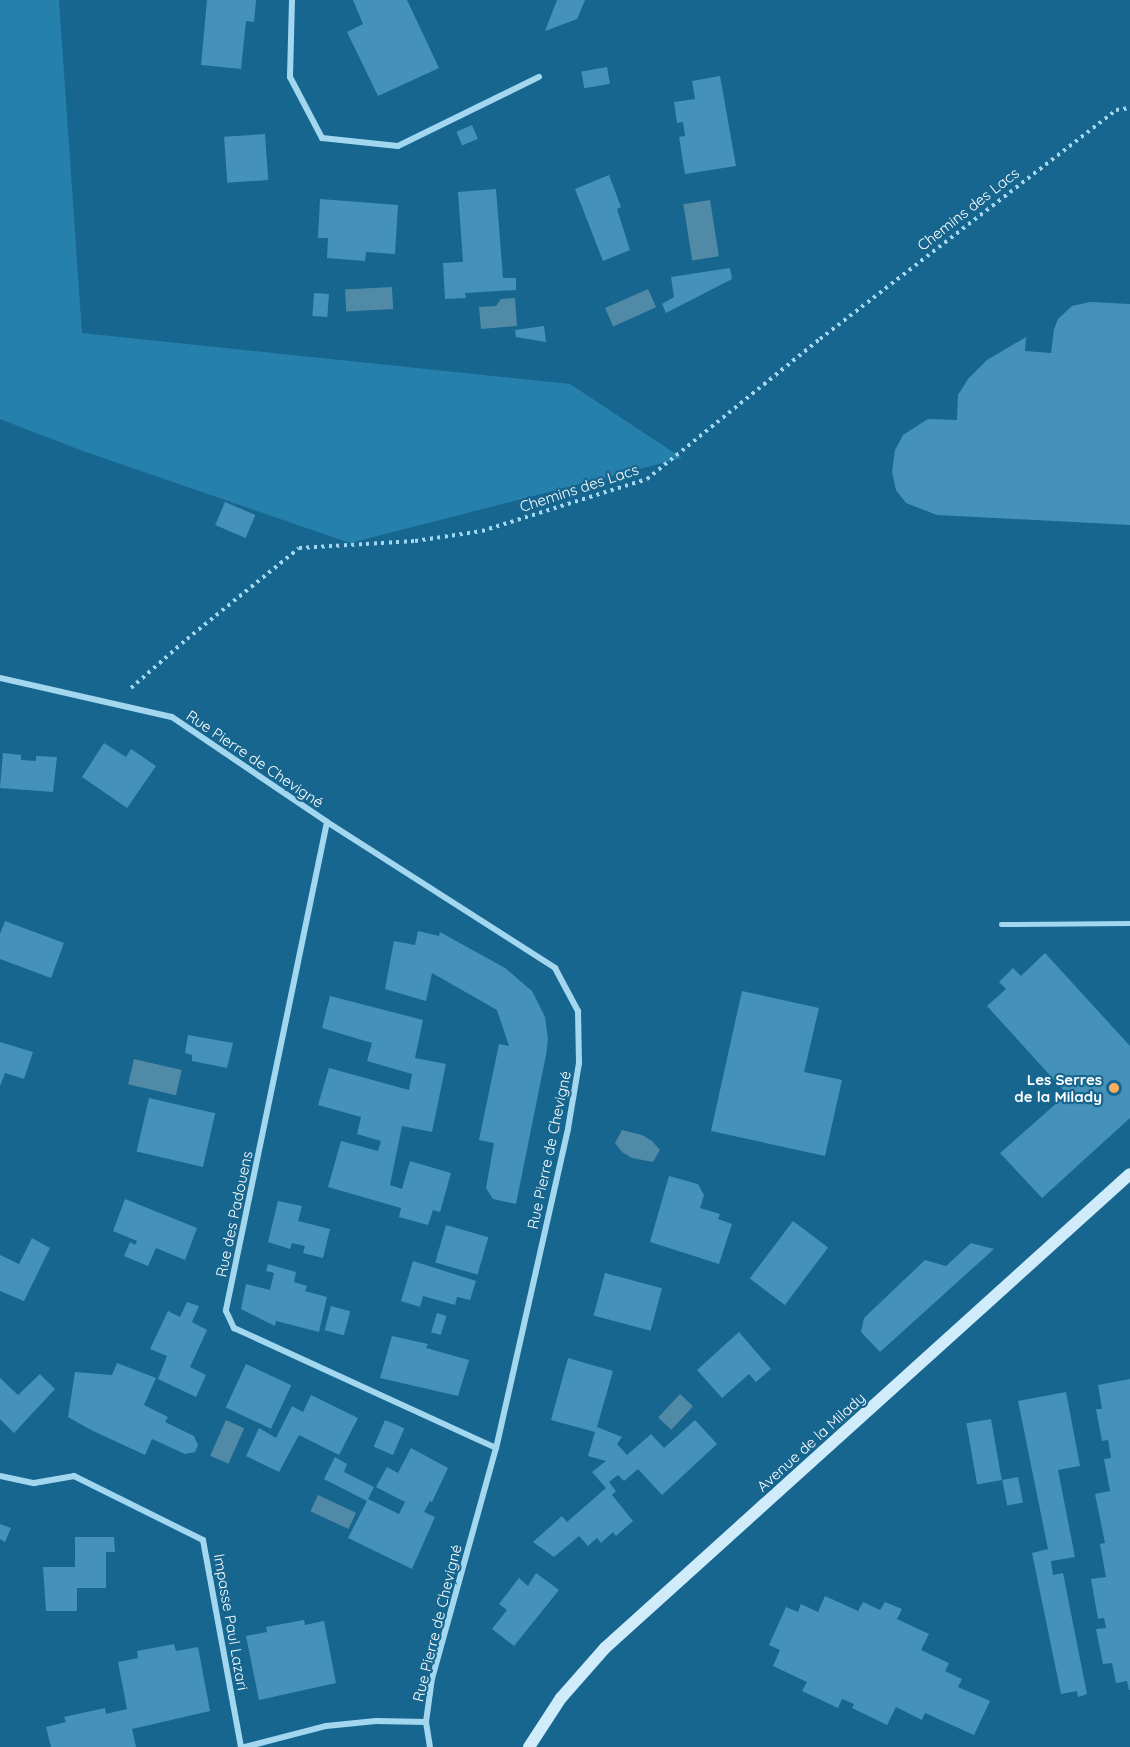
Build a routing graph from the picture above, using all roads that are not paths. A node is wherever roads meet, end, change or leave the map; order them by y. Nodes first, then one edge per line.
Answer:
1 (292, 0) edge
2 (539, 77) dead end
3 (0, 678) edge
4 (327, 822) junction
5 (1130, 923) edge
6 (1002, 924) dead end
7 (1130, 1174) edge
8 (496, 1448) junction
9 (0, 1476) edge
10 (426, 1722) junction
11 (243, 1747) edge
12 (430, 1747) edge
13 (529, 1747) edge

1 - 2 street
3 - 4 street, Rue Pierre de Chevigné
4 - 8 street, Rue Pierre de Chevigné
4 - 8 street, Rue des Padouens
5 - 6 lane
7 - 13 main road, Avenue de la Milady
8 - 10 street, Rue Pierre de Chevigné
9 - 11 street, Impasse Paul Lazari
10 - 11 street
10 - 12 street, Rue Pierre de Chevigné

